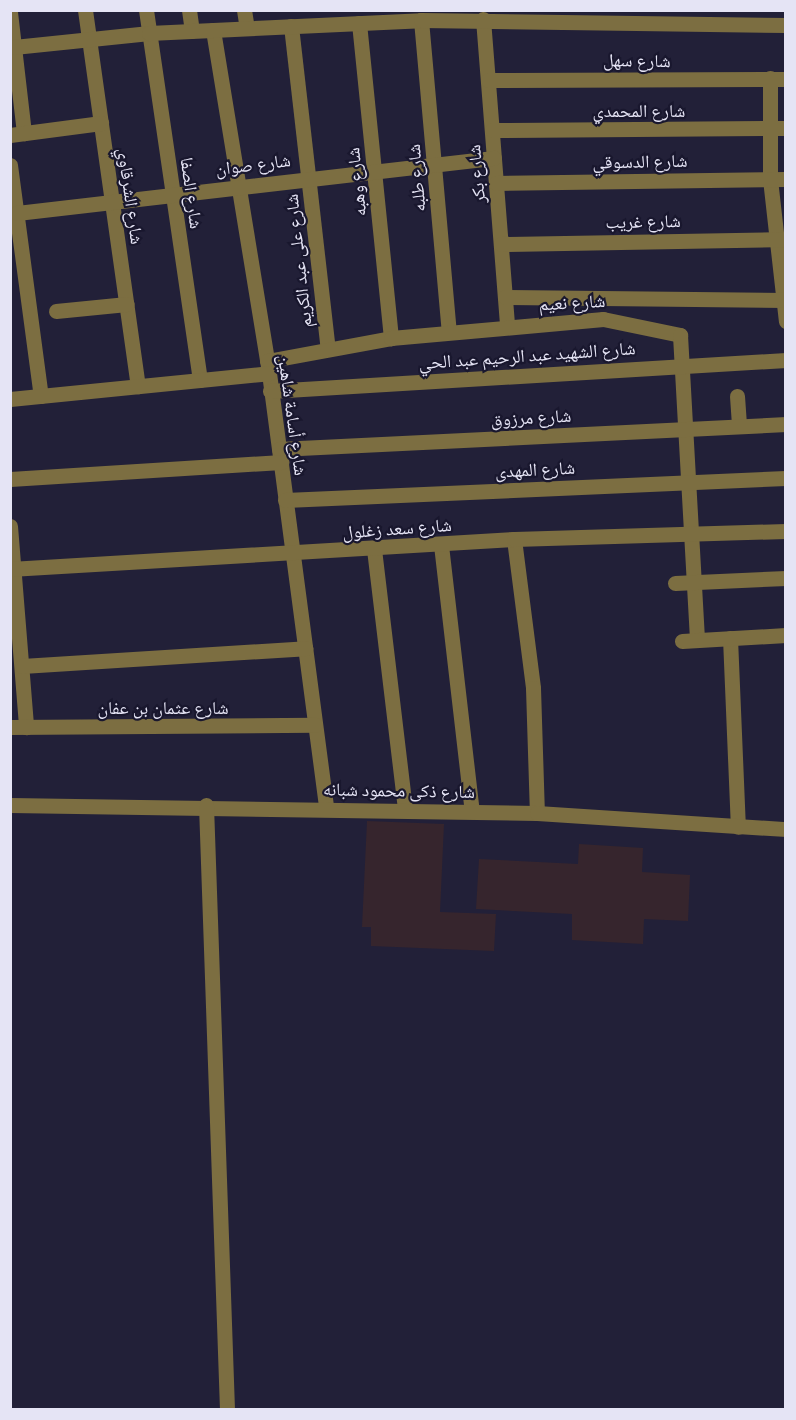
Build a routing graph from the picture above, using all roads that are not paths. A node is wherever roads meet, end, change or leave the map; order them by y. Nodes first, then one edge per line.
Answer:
1 (85, 10) edge
2 (146, 10) edge
3 (189, 10) edge
4 (244, 10) edge
5 (10, 12) edge
6 (483, 19) junction
7 (421, 20) junction
8 (359, 23) junction
9 (786, 25) edge
10 (291, 26) junction
11 (247, 28) junction
12 (213, 30) junction
13 (192, 31) junction
14 (149, 33) junction
15 (88, 39) junction
16 (14, 46) junction
17 (778, 79) edge
18 (488, 80) junction
19 (101, 123) junction
20 (769, 128) junction
21 (786, 128) edge
22 (492, 130) junction
23 (17, 134) edge
24 (494, 158) junction
25 (434, 163) junction
26 (10, 165) edge
27 (374, 170) junction
28 (308, 177) junction
29 (778, 179) edge
30 (496, 183) junction
31 (234, 185) junction
32 (172, 193) junction
33 (112, 200) junction
34 (17, 213) junction
35 (780, 239) edge
36 (501, 244) junction
37 (505, 297) junction
38 (784, 300) edge
39 (127, 304) junction
40 (56, 311) dead end
41 (786, 321) edge
42 (507, 326) junction
43 (449, 332) junction
44 (391, 338) junction
45 (327, 349) junction
46 (786, 360) edge
47 (685, 364) junction
48 (268, 367) junction
49 (200, 380) junction
50 (138, 386) junction
51 (270, 391) junction
52 (41, 396) junction
53 (738, 396) dead end
54 (10, 399) edge
55 (786, 424) edge
56 (739, 426) junction
57 (688, 429) junction
58 (280, 456) junction
59 (786, 478) edge
60 (10, 479) edge
61 (690, 481) junction
62 (285, 500) junction
63 (10, 526) edge
64 (786, 531) edge
65 (693, 534) junction
66 (514, 539) junction
67 (441, 544) junction
68 (374, 549) junction
69 (292, 555) junction
70 (13, 569) edge
71 (786, 578) edge
72 (695, 582) junction
73 (675, 583) dead end
74 (786, 635) edge
75 (730, 638) junction
76 (305, 648) junction
77 (22, 666) junction
78 (315, 725) junction
79 (18, 727) edge
80 (10, 805) edge
81 (206, 805) junction
82 (326, 807) junction
83 (405, 809) junction
84 (472, 811) junction
85 (537, 813) junction
86 (738, 826) junction
87 (786, 829) edge
88 (227, 1410) edge

1 - 15 street, شارع الشرقاوي
2 - 14 street, شارع الصفا
3 - 13 street
4 - 11 street
5 - 16 street
6 - 7 street
6 - 9 street
6 - 18 street, شارع بكر
7 - 8 street
7 - 25 street, شارع طلبه
8 - 10 street
8 - 27 street, شارع وهبه
10 - 11 street
10 - 28 street, شارع على عبد الكريم
11 - 12 street
12 - 13 street
12 - 31 street, شارع أسامة شاهين
13 - 14 street
14 - 15 street
14 - 32 street, شارع الصفا
15 - 16 street
15 - 19 street, شارع الشرقاوي
16 - 23 street
17 - 18 street, شارع سهل
17 - 20 street
18 - 22 street, شارع بكر
19 - 23 street
19 - 33 street, شارع الشرقاوي
20 - 21 street, شارع المحمدي
20 - 22 street, شارع المحمدي
20 - 29 street
22 - 24 street, شارع بكر
24 - 25 street, شارع صوان
24 - 30 street, شارع بكر
25 - 27 street, شارع صوان
25 - 43 street, شارع طلبه
26 - 34 street
27 - 28 street, شارع صوان
27 - 44 street, شارع وهبه
28 - 31 street, شارع صوان
28 - 45 street, شارع على عبد الكريم
29 - 30 street, شارع الدسوقي
29 - 35 street
30 - 36 street, شارع بكر
31 - 32 street, شارع صوان
31 - 48 street, شارع أسامة شاهين
32 - 33 street, شارع صوان
32 - 49 street, شارع الصفا
33 - 34 street, شارع صوان
33 - 39 street, شارع الشرقاوي
34 - 52 street
35 - 36 street, شارع غريب
35 - 38 street
36 - 37 street, شارع بكر
37 - 38 street
37 - 42 street, شارع بكر
38 - 41 street
39 - 40 street
39 - 50 street, شارع الشرقاوي
42 - 43 street, شارع نعيم
42 - 47 street, شارع نعيم
43 - 44 street, شارع نعيم
44 - 45 street, شارع نعيم
45 - 48 street, شارع نعيم
46 - 47 street, شارع الشهيد عبد الرحيم عبد الحي
47 - 51 street, شارع الشهيد عبد الرحيم عبد الحي
47 - 57 street, شارع نعيم
48 - 49 street
48 - 51 street, شارع أسامة شاهين
49 - 50 street
50 - 52 street
51 - 58 street, شارع أسامة شاهين
52 - 54 street
53 - 56 street
55 - 56 street, شارع مرزوق
56 - 57 street, شارع مرزوق
57 - 58 street, شارع مرزوق
57 - 61 street, شارع نعيم
58 - 60 street, شارع مرزوق
58 - 62 street, شارع أسامة شاهين
59 - 61 street, شارع المهدى
61 - 62 street, شارع المهدى
61 - 65 street, شارع نعيم
62 - 69 street, شارع أسامة شاهين
63 - 70 street
64 - 65 street, شارع سعد زغلول
65 - 66 street, شارع سعد زغلول
65 - 72 street, شارع نعيم
66 - 67 street, شارع سعد زغلول
66 - 85 street
67 - 68 street, شارع سعد زغلول
67 - 84 street
68 - 69 street, شارع سعد زغلول
68 - 83 street
69 - 70 street, شارع سعد زغلول
69 - 76 street, شارع أسامة شاهين
70 - 77 street
71 - 72 street
72 - 73 street
72 - 75 street, شارع نعيم
74 - 75 street
75 - 86 street
76 - 77 street
76 - 78 street, شارع أسامة شاهين
77 - 79 street
78 - 79 street, شارع عثمان بن عفان
78 - 82 street, شارع أسامة شاهين
80 - 81 street, شارع ذكى محمود شبانه
81 - 82 street, شارع ذكى محمود شبانه
81 - 88 street
82 - 83 street, شارع ذكى محمود شبانه
83 - 84 street, شارع ذكى محمود شبانه
84 - 85 street, شارع ذكى محمود شبانه
85 - 86 street, شارع ذكى محمود شبانه
86 - 87 street, شارع ذكى محمود شبانه

